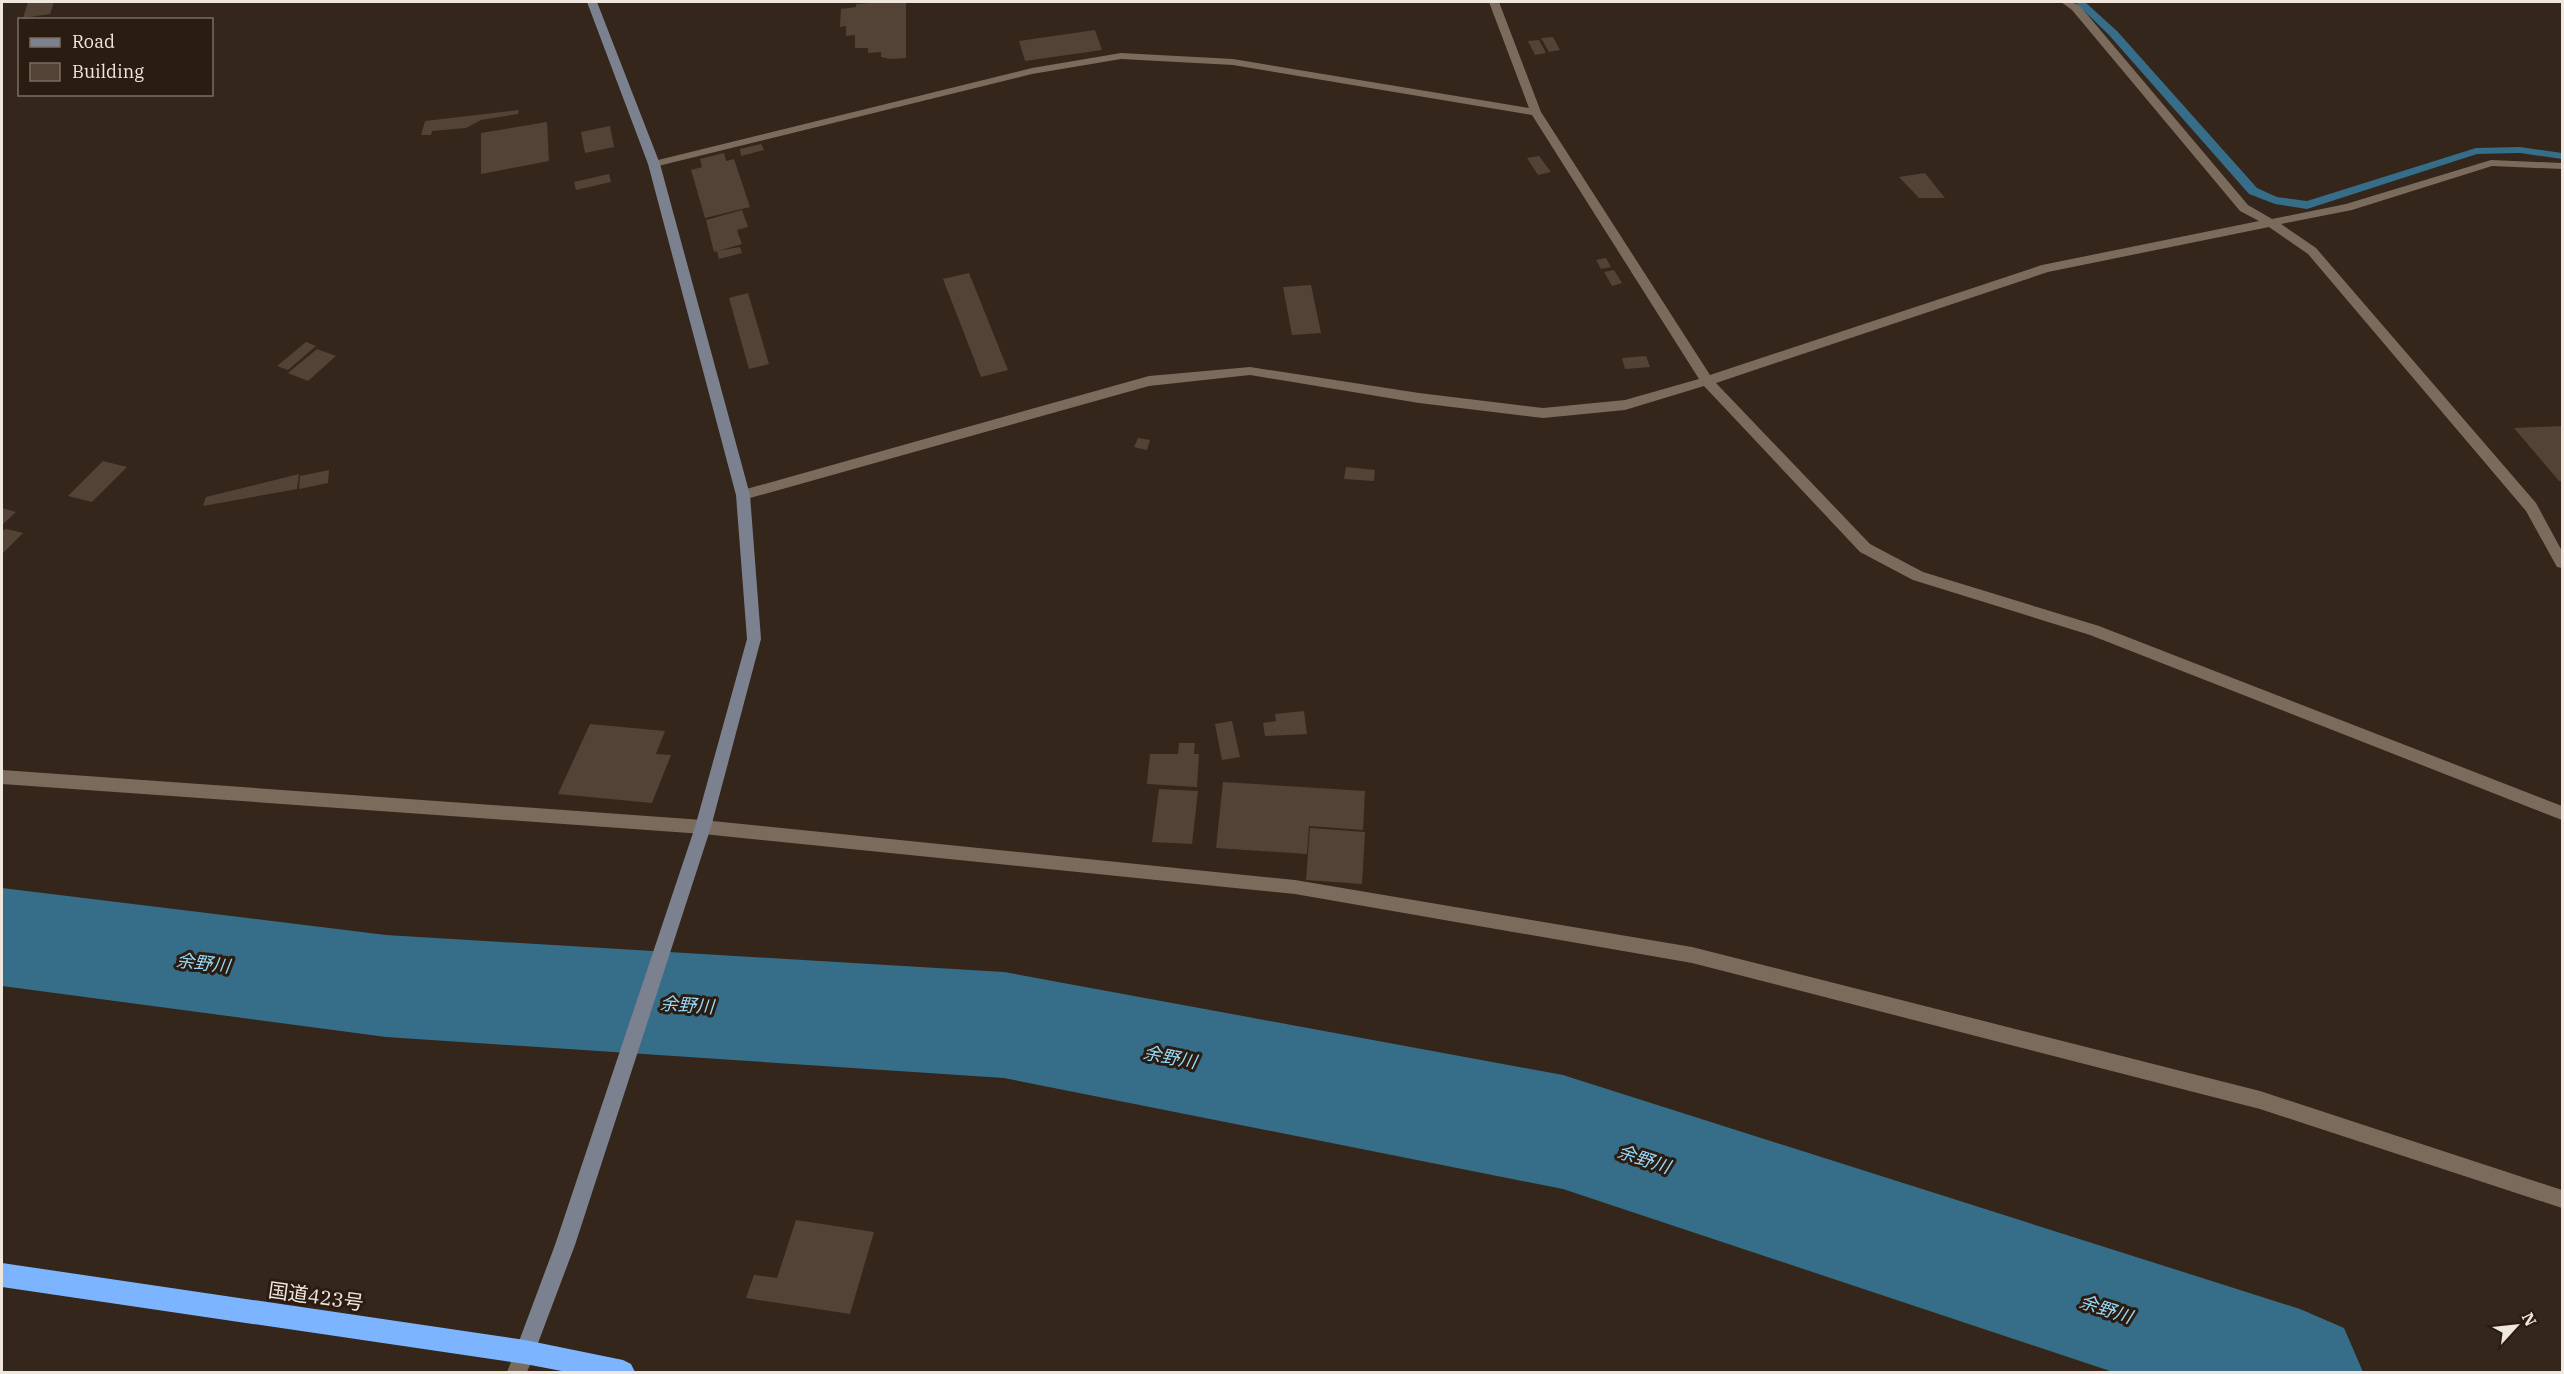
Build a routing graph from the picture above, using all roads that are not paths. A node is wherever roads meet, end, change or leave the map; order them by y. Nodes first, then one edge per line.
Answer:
1 (592, 2) edge
2 (1494, 2) edge
3 (2066, 2) edge
4 (1536, 112) junction
5 (654, 164) junction
6 (2562, 166) edge
7 (2273, 224) junction
8 (1707, 381) junction
9 (743, 495) junction
10 (2562, 563) edge
11 (2, 777) edge
12 (2562, 813) edge
13 (702, 827) junction
14 (2562, 1199) edge
15 (2, 1275) edge
16 (521, 1362) edge
17 (623, 1372) edge

1 - 5 street
2 - 4 street
3 - 7 street
4 - 5 street
4 - 8 street
5 - 9 street
6 - 7 street
7 - 8 street
7 - 10 street
8 - 9 street
8 - 12 street
9 - 13 street
11 - 13 street
13 - 14 street
13 - 16 street
15 - 16 highway, 国道423号
16 - 17 highway, 国道423号

